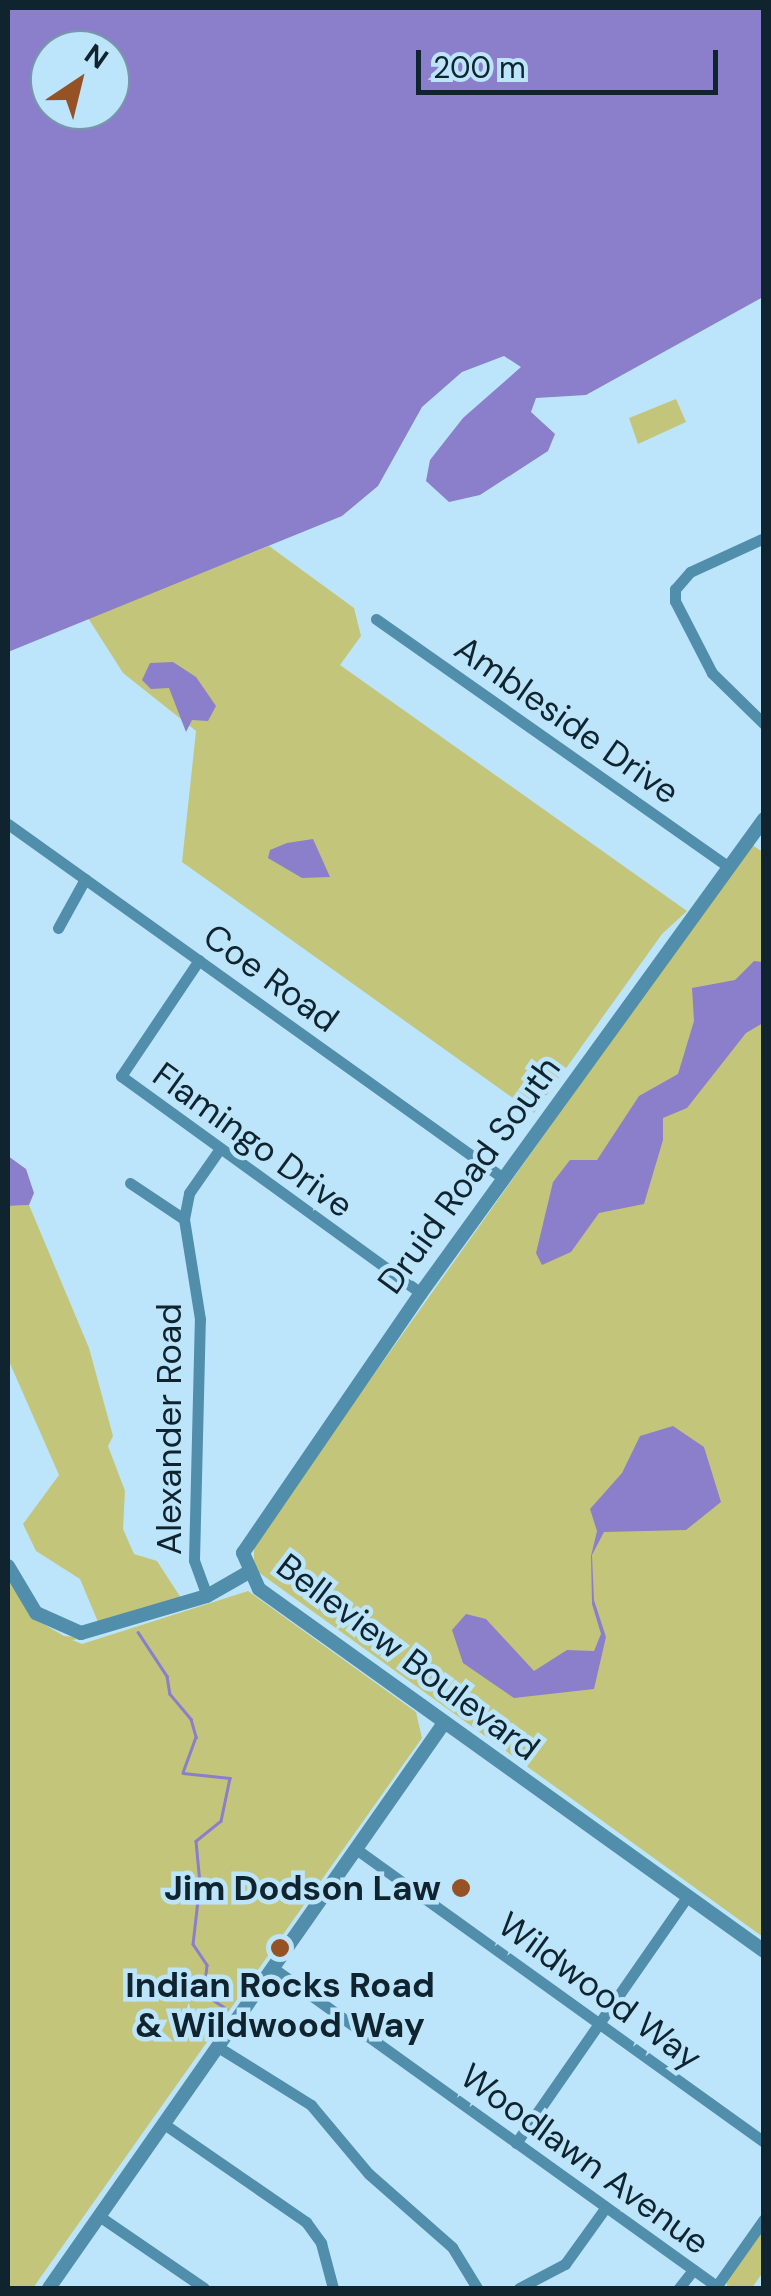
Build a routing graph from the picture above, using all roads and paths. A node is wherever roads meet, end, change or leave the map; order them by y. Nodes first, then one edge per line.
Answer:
1 (764, 538) edge
2 (376, 619) dead end
3 (764, 724) edge
4 (8, 824) edge
5 (760, 828) edge
6 (726, 866) junction
7 (86, 879) junction
8 (58, 928) dead end
9 (199, 960) junction
10 (218, 1150) junction
11 (503, 1178) junction
12 (130, 1183) dead end
13 (184, 1219) junction
14 (421, 1294) junction
15 (8, 1566) edge
16 (248, 1574) junction
17 (207, 1596) junction
18 (444, 1723) junction
19 (356, 1849) junction
20 (687, 1896) junction
21 (764, 1952) edge
22 (273, 1968) junction
23 (600, 2024) junction
24 (218, 2046) junction
25 (164, 2124) junction
26 (764, 2142) edge
27 (516, 2143) junction
28 (606, 2206) junction
29 (99, 2216) junction
30 (764, 2219) edge
31 (693, 2270) junction
32 (49, 2288) edge
33 (204, 2288) edge
34 (332, 2288) edge
35 (477, 2288) edge
36 (519, 2288) edge
37 (680, 2288) edge
38 (718, 2288) edge

1 - 3 street
2 - 6 street, Ambleside Drive
4 - 7 street, Coe Road
5 - 6 street, Druid Road South
6 - 11 street, Druid Road South
7 - 8 street
7 - 9 street, Coe Road
9 - 10 street, Flamingo Drive
9 - 11 street, Coe Road
10 - 13 street
10 - 14 street, Flamingo Drive
11 - 14 street, Druid Road South
12 - 13 street
13 - 17 street, Alexander Road
14 - 16 street, Druid Road South
15 - 17 street, Belleview Boulevard
16 - 17 street, Belleview Boulevard
16 - 18 street, Belleview Boulevard
18 - 19 street
18 - 20 street, Belleview Boulevard
19 - 22 street
19 - 23 street, Wildwood Way
20 - 21 street, Belleview Boulevard
20 - 23 street
22 - 24 street
22 - 27 street, Woodlawn Avenue
23 - 26 street, Wildwood Way
23 - 27 street
24 - 25 street
24 - 35 street
25 - 29 street
25 - 34 street
27 - 28 street, Woodlawn Avenue
28 - 31 street, Woodlawn Avenue
28 - 36 street
29 - 32 street
29 - 33 street
30 - 38 street
31 - 37 street
31 - 38 street, Woodlawn Avenue

